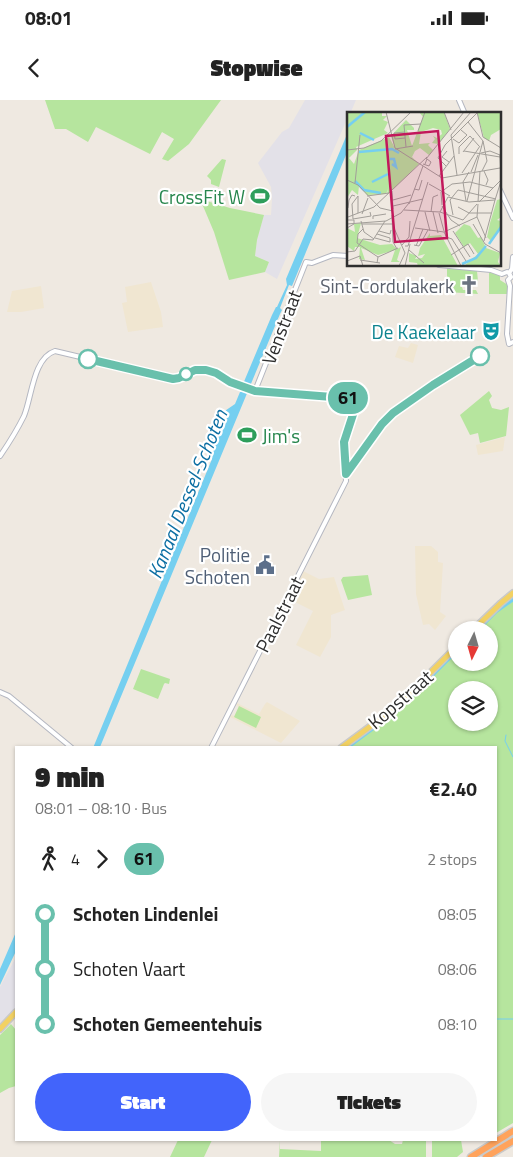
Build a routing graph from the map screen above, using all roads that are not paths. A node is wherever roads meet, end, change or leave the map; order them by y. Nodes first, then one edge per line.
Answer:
1 (459, 100) edge
2 (464, 112) edge
3 (500, 190) edge
4 (513, 218) edge
5 (347, 256) edge
6 (513, 257) edge
7 (449, 266) edge
8 (510, 273) junction
9 (502, 274) junction
10 (508, 280) junction
11 (511, 343) edge
12 (252, 390) junction
13 (0, 456) edge
14 (513, 592) edge
15 (483, 621) edge
16 (448, 655) edge
17 (0, 692) edge
18 (70, 746) edge
19 (212, 746) edge
20 (343, 746) edge
21 (15, 1013) edge
22 (0, 1029) edge
23 (513, 1132) edge
24 (513, 1141) edge
25 (471, 1157) edge
26 (486, 1157) edge

1 - 2 street
3 - 4 street
5 - 12 street, Venstraat
6 - 8 street
7 - 9 street
8 - 9 street
8 - 10 street
9 - 10 street
10 - 11 street
12 - 13 street
12 - 19 street, Paalstraat
14 - 15 main road
16 - 20 main road, Kopstraat
17 - 18 street
21 - 22 main road
23 - 25 highway
24 - 26 highway

